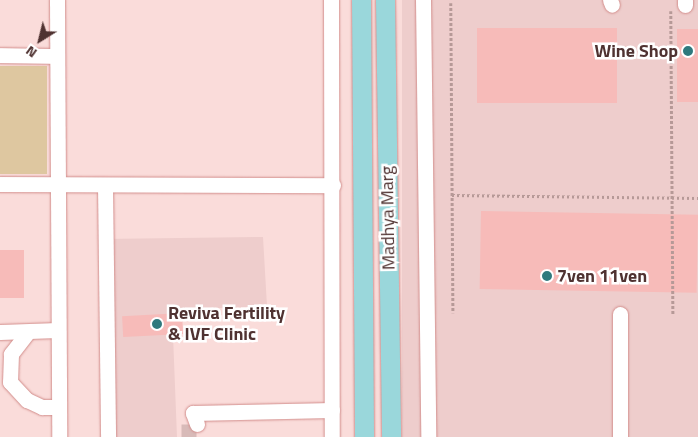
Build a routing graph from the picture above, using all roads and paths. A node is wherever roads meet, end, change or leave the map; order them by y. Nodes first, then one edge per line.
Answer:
1 (56, 0) edge
2 (331, 0) edge
3 (361, 0) edge
4 (385, 0) edge
5 (423, 0) edge
6 (451, 2) dead end
7 (681, 3) edge
8 (0, 56) edge
9 (57, 56) junction
10 (0, 184) edge
11 (105, 185) junction
12 (333, 185) junction
13 (58, 186) junction
14 (452, 195) junction
15 (671, 198) junction
16 (698, 198) edge
17 (453, 313) dead end
18 (620, 314) dead end
19 (673, 314) dead end
20 (58, 330) junction
21 (0, 332) edge
22 (28, 332) junction
23 (59, 407) junction
24 (332, 410) junction
25 (193, 422) dead end
26 (59, 437) edge
27 (108, 437) edge
28 (332, 437) edge
29 (364, 437) edge
30 (391, 437) edge
31 (428, 437) edge
32 (620, 437) edge

1 - 9 street
2 - 12 street
3 - 29 main road, Madhya Marg
4 - 30 main road, Madhya Marg
5 - 31 street
6 - 14 path
7 - 15 path
8 - 9 street
9 - 13 street
10 - 13 street
11 - 12 street
11 - 13 street
11 - 27 street
12 - 24 street
13 - 20 street
14 - 15 path
14 - 17 path
15 - 16 path
15 - 19 path
18 - 32 street
20 - 22 street
20 - 23 street
21 - 22 street
22 - 23 street
23 - 26 street
24 - 25 street
24 - 28 street

